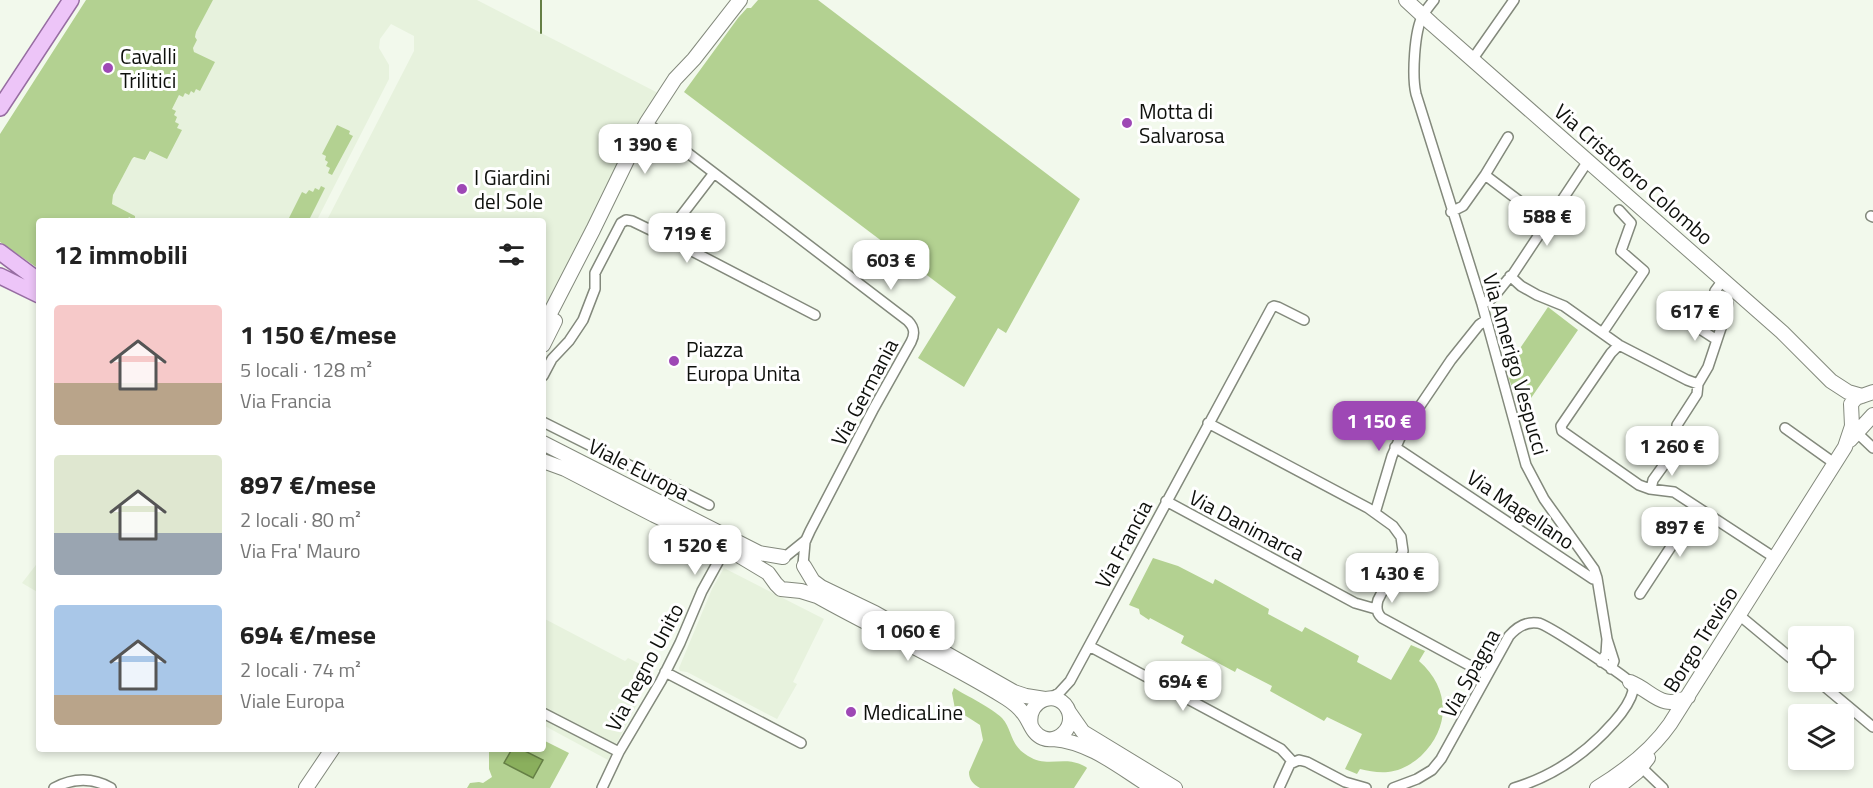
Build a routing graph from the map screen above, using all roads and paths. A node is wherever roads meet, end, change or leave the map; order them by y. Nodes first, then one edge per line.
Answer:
1 (70, 0) edge
2 (740, 0) edge
3 (1406, 0) edge
4 (1434, 0) edge
5 (1515, 0) edge
6 (1422, 16) junction
7 (694, 59) junction
8 (1472, 60) junction
9 (27, 67) junction
10 (0, 108) edge
11 (0, 123) edge
12 (649, 129) junction
13 (1508, 137) dead end
14 (631, 152) junction
15 (1588, 161) junction
16 (714, 173) junction
17 (1485, 175) junction
18 (614, 203) junction
19 (1619, 210) dead end
20 (1451, 212) junction
21 (1547, 222) junction
22 (665, 237) junction
23 (0, 252) edge
24 (0, 267) edge
25 (0, 276) edge
26 (1510, 276) junction
27 (36, 279) edge
28 (1723, 280) junction
29 (36, 285) edge
30 (0, 287) edge
31 (36, 294) edge
32 (36, 301) edge
33 (1482, 304) junction
34 (815, 315) dead end
35 (1304, 320) dead end
36 (1486, 320) junction
37 (1686, 320) dead end
38 (546, 321) edge
39 (1604, 332) junction
40 (546, 339) edge
41 (1717, 340) junction
42 (1619, 345) junction
43 (546, 370) edge
44 (1831, 381) junction
45 (1698, 384) junction
46 (1868, 397) edge
47 (1871, 416) edge
48 (1853, 422) junction
49 (1208, 423) junction
50 (546, 424) edge
51 (1677, 425) dead end
52 (1785, 428) dead end
53 (546, 445) edge
54 (1395, 447) junction
55 (1873, 448) edge
56 (1671, 455) dead end
57 (546, 462) edge
58 (1834, 463) junction
59 (1651, 489) junction
60 (1166, 501) junction
61 (709, 505) dead end
62 (1697, 507) junction
63 (1372, 511) junction
64 (654, 515) junction
65 (806, 540) junction
66 (784, 557) junction
67 (1775, 558) junction
68 (718, 562) junction
69 (804, 566) junction
70 (759, 567) junction
71 (1597, 578) junction
72 (773, 579) junction
73 (792, 590) junction
74 (1640, 594) dead end
75 (1376, 609) junction
76 (1739, 615) junction
77 (1607, 639) junction
78 (1089, 646) junction
79 (1788, 656) edge
80 (1601, 662) junction
81 (1611, 669) junction
82 (665, 672) junction
83 (1487, 675) junction
84 (1070, 681) junction
85 (1630, 682) junction
86 (1831, 692) edge
87 (1688, 697) junction
88 (1047, 699) junction
89 (1068, 711) junction
90 (546, 715) edge
91 (1031, 726) junction
92 (1873, 727) edge
93 (1051, 739) junction
94 (801, 742) dead end
95 (331, 752) edge
96 (337, 752) edge
97 (619, 752) junction
98 (1293, 762) junction
99 (1638, 764) junction
100 (325, 766) junction
101 (54, 788) edge
102 (111, 788) edge
103 (306, 788) edge
104 (314, 788) edge
105 (602, 788) edge
106 (1153, 788) edge
107 (1175, 788) edge
108 (1279, 788) edge
109 (1366, 788) edge
110 (1393, 788) edge
111 (1514, 788) edge
112 (1597, 788) edge
113 (1617, 788) edge
114 (1663, 788) edge

1 - 9 main road
2 - 7 street
3 - 6 street, Via Cristoforo Colombo
4 - 6 street
5 - 8 street
6 - 8 street, Via Cristoforo Colombo
6 - 20 street, Via Amerigo Vespucci
7 - 12 street
7 - 12 street
8 - 15 street, Via Cristoforo Colombo
9 - 10 main road
9 - 11 main road
12 - 14 street
12 - 16 street, Via Germania
12 - 18 street
13 - 17 street
14 - 18 street
14 - 38 street
15 - 21 street
15 - 28 street, Via Cristoforo Colombo
16 - 22 street
16 - 65 street, Via Germania
17 - 20 street
17 - 21 street
18 - 40 street
19 - 39 street
20 - 33 street, Via Amerigo Vespucci
21 - 26 street
22 - 34 street
22 - 43 street
23 - 27 main road
24 - 29 main road
25 - 31 main road
26 - 33 street
26 - 39 street
28 - 41 street
28 - 44 street, Via Cristoforo Colombo
30 - 32 main road
33 - 36 street, Via Amerigo Vespucci
35 - 49 street, Via Francia
36 - 54 street
36 - 71 street, Via Amerigo Vespucci
37 - 41 street
39 - 42 street
41 - 45 street
42 - 45 street
42 - 59 street
44 - 46 street, Via Cristoforo Colombo
44 - 48 street, Via Cristoforo Colombo
45 - 51 street
46 - 48 street, Borgo Treviso
47 - 48 street
48 - 55 street
48 - 58 street, Borgo Treviso
49 - 60 street, Via Francia
49 - 63 street
50 - 61 street
52 - 58 street
53 - 66 street, Viale Europa
54 - 63 street
54 - 71 street, Via Magellano
56 - 59 street
57 - 64 street, Viale Europa
58 - 67 street, Borgo Treviso
59 - 62 street
60 - 75 street, Via Danimarca
60 - 78 street, Via Francia
62 - 67 street
62 - 74 street
63 - 75 street
64 - 68 street
64 - 70 street, Viale Europa
65 - 66 street, Via Germania
65 - 69 street, Via Germania
66 - 69 street, Viale Europa
66 - 72 street
67 - 76 street, Borgo Treviso
68 - 70 street
68 - 82 street, Via Regno Unito
69 - 73 street
69 - 88 street, Viale Europa
70 - 72 street, Viale Europa
71 - 77 street, Via Amerigo Vespucci
72 - 73 street, Viale Europa
73 - 91 street, Viale Europa
75 - 83 street, Via Danimarca
76 - 79 street
76 - 87 street, Borgo Treviso
77 - 80 street
77 - 81 street, Via Amerigo Vespucci
78 - 84 street, Via Francia
78 - 98 street
80 - 81 street, Via Spagna
80 - 83 street, Via Spagna
81 - 85 street, Via Spagna
82 - 94 street
82 - 97 street, Via Regno Unito
83 - 110 street, Via Spagna
84 - 88 street, Via Francia
84 - 89 street, Via Francia
85 - 87 street
85 - 111 street
86 - 92 street
87 - 99 street, Borgo Treviso
88 - 89 street, Viale Europa
88 - 91 street
89 - 93 street
89 - 107 street, Viale Europa
90 - 97 street
91 - 93 street, Viale Europa
93 - 106 street, Viale Europa
95 - 100 street
96 - 100 street
97 - 105 street, Via Regno Unito
98 - 108 street
98 - 109 street
99 - 112 street, Borgo Treviso
99 - 113 street, Borgo Treviso
99 - 114 street
100 - 103 street
100 - 104 street
101 - 102 street

